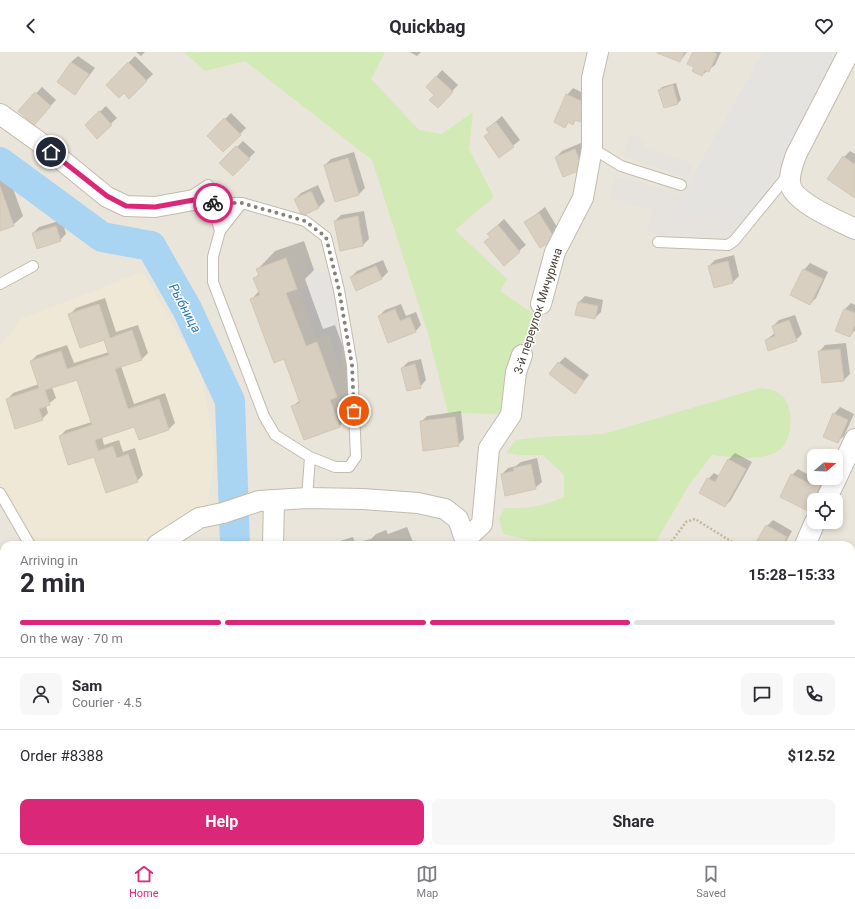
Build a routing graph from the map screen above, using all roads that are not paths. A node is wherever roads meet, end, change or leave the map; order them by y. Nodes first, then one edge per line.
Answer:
1 (598, 52) edge
2 (849, 52) edge
3 (0, 114) edge
4 (592, 148) junction
5 (790, 172) junction
6 (681, 185) dead end
7 (210, 194) junction
8 (242, 203) junction
9 (855, 229) edge
10 (220, 231) junction
11 (658, 242) dead end
12 (33, 266) dead end
13 (0, 284) edge
14 (541, 304) road end
15 (522, 355) road end
16 (855, 439) edge
17 (310, 457) junction
18 (0, 493) edge
19 (829, 493) edge
20 (308, 498) junction
21 (267, 500) junction
22 (812, 529) edge
23 (28, 541) edge
24 (163, 541) edge
25 (272, 541) edge
26 (466, 541) edge
27 (467, 541) edge
28 (806, 541) edge

1 - 4 street, 3-й переулок Мичурина
2 - 5 street
3 - 7 street
4 - 6 lane
4 - 14 street, 3-й переулок Мичурина
5 - 9 street
5 - 11 lane
7 - 8 lane
7 - 10 lane
8 - 10 lane
8 - 17 lane
10 - 17 lane
12 - 13 lane
15 - 27 street, 3-й переулок Мичурина
16 - 19 street
17 - 20 lane
18 - 23 lane
20 - 21 street
20 - 26 street
21 - 24 street
21 - 25 street
22 - 28 street

